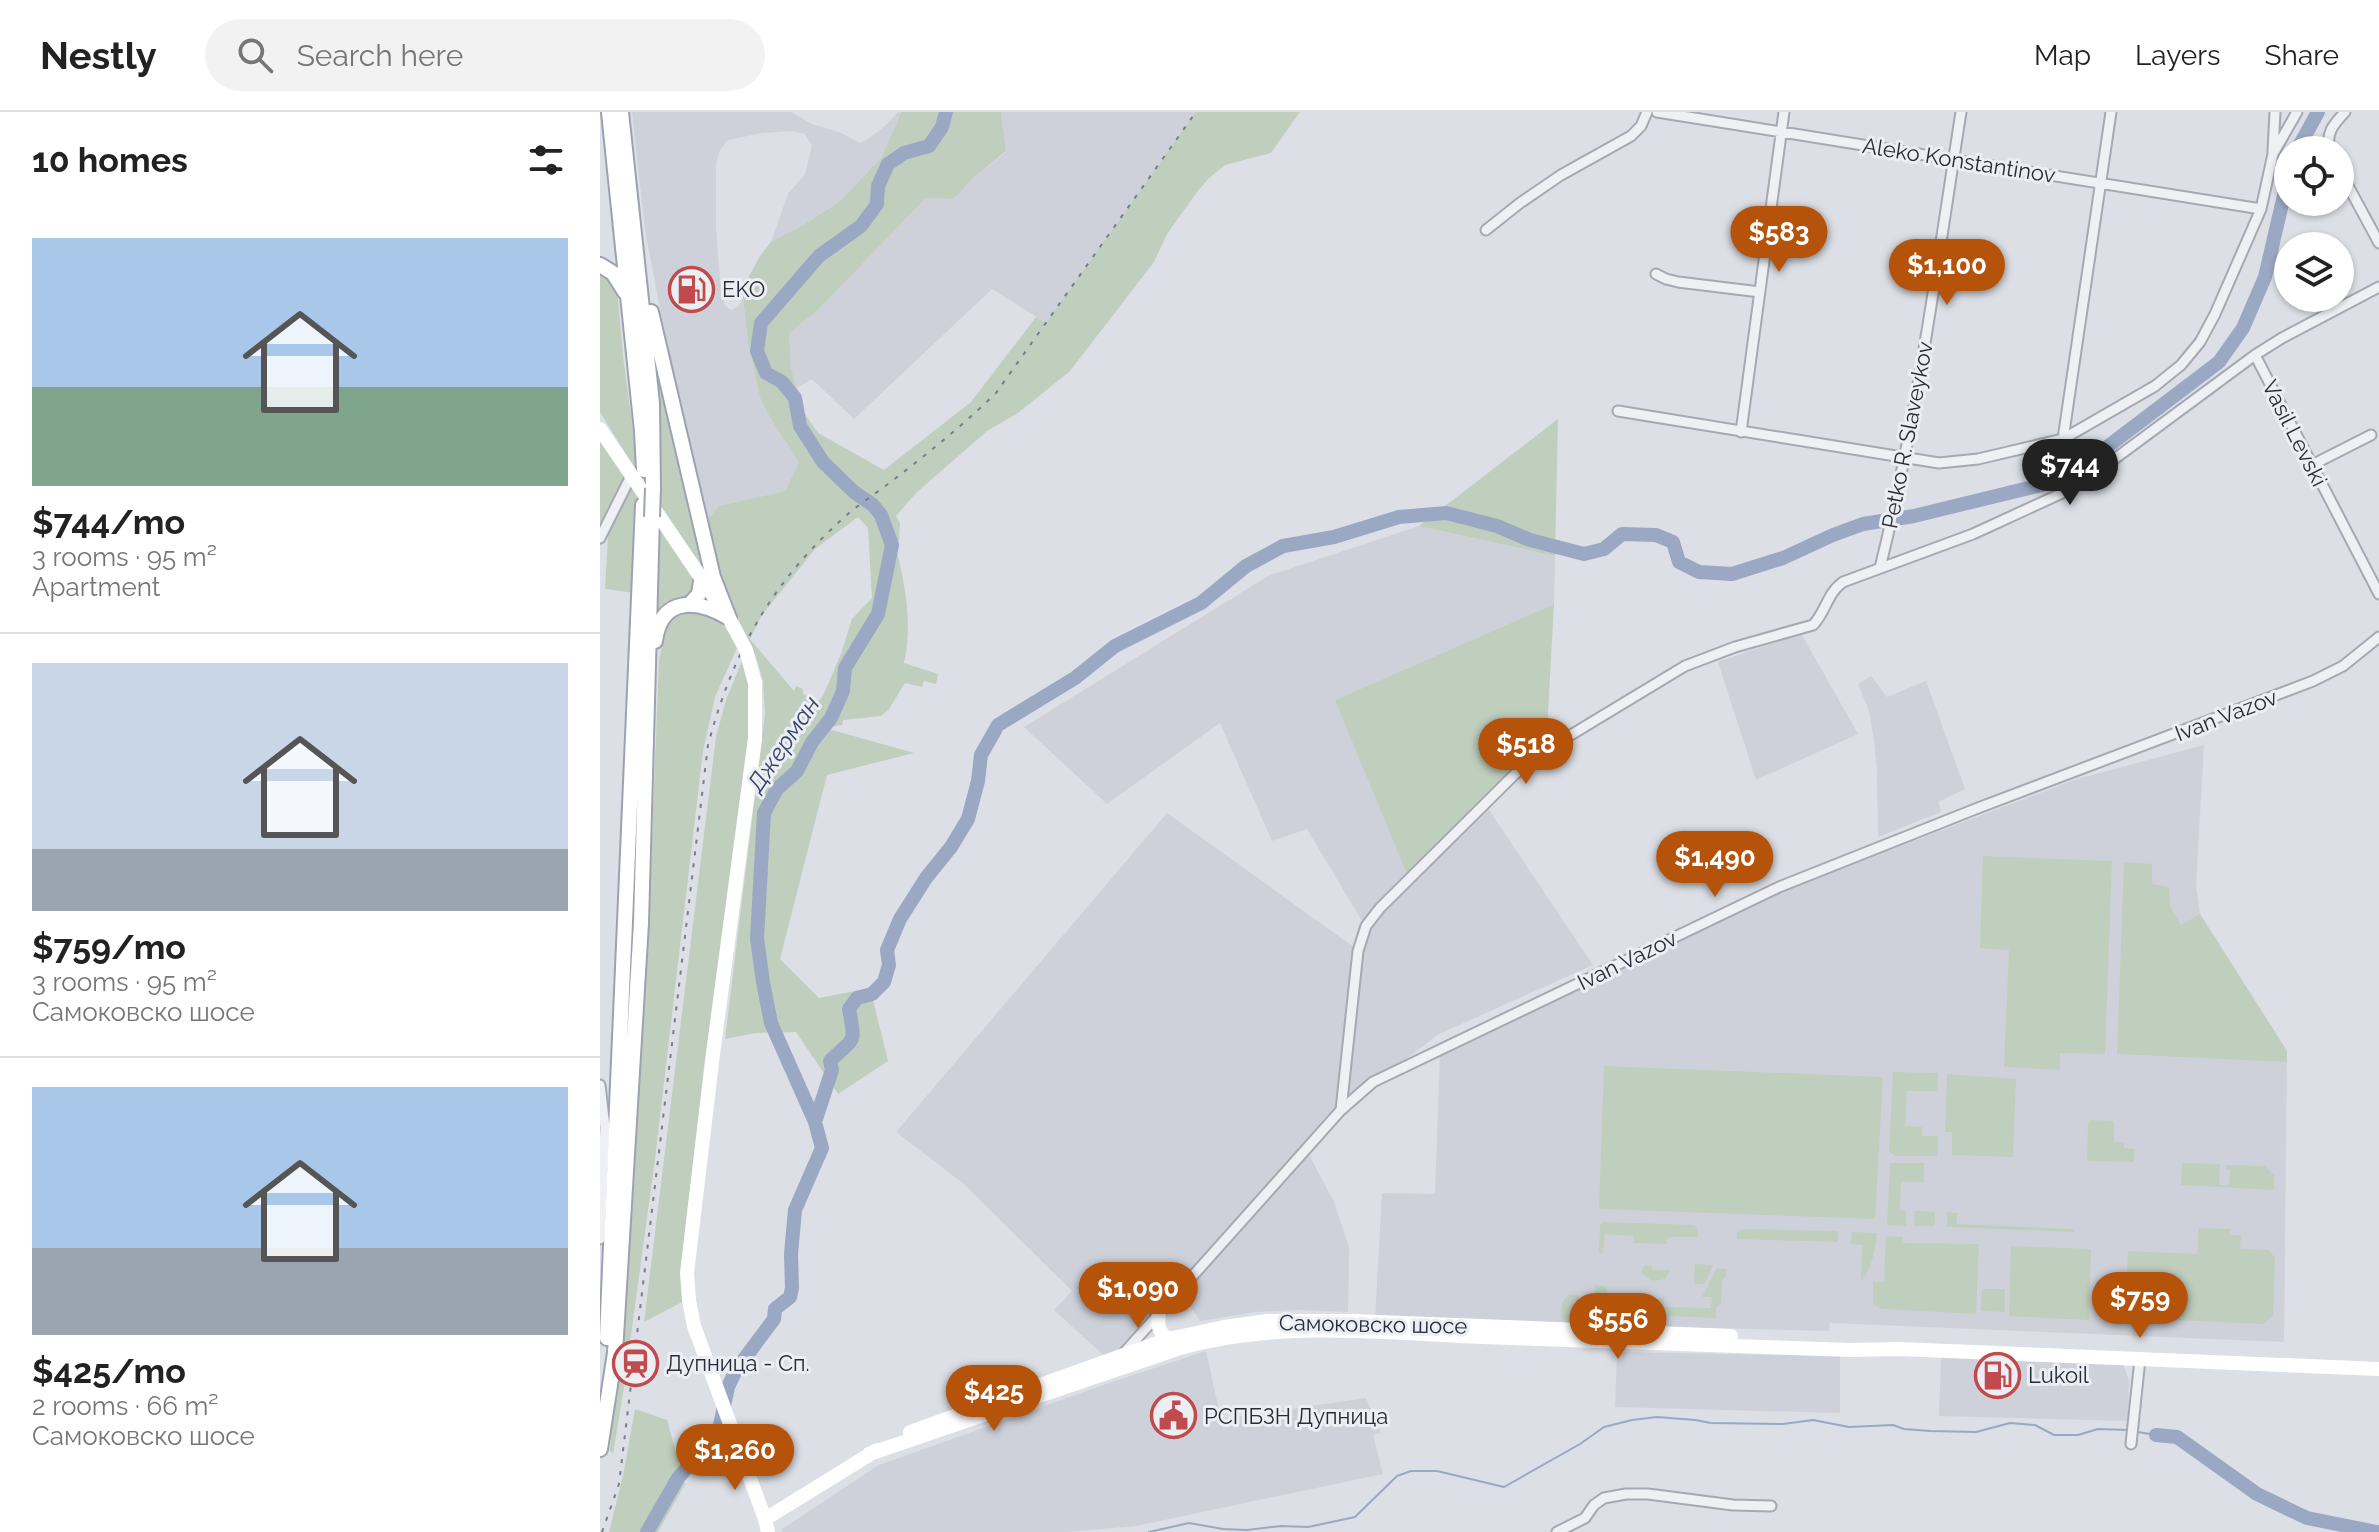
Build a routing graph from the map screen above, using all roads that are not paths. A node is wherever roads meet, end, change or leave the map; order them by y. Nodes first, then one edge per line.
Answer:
1 (609, 112) edge
2 (621, 112) edge
3 (629, 112) edge
4 (1647, 112) edge
5 (1657, 112) edge
6 (1784, 112) edge
7 (1961, 112) edge
8 (2111, 112) edge
9 (2275, 112) edge
10 (2297, 112) edge
11 (2345, 112) edge
12 (1782, 132) junction
13 (2328, 136) edge
14 (2273, 154) junction
15 (1954, 159) junction
16 (2101, 183) junction
17 (2354, 197) edge
18 (2261, 209) junction
19 (1486, 230) dead end
20 (2379, 243) edge
21 (600, 265) edge
22 (1656, 274) dead end
23 (2379, 287) edge
24 (1760, 292) junction
25 (629, 304) junction
26 (650, 307) junction
27 (2255, 355) junction
28 (1618, 411) dead end
29 (652, 415) junction
30 (600, 429) edge
31 (1741, 432) junction
32 (2371, 435) dead end
33 (2063, 439) junction
34 (1906, 459) junction
35 (2312, 465) junction
36 (643, 480) junction
37 (648, 511) junction
38 (600, 538) edge
39 (1880, 568) junction
40 (701, 581) junction
41 (2379, 594) edge
42 (690, 604) junction
43 (730, 619) junction
44 (2379, 637) edge
45 (649, 681) junction
46 (600, 1085) edge
47 (1341, 1110) junction
48 (600, 1239) edge
49 (1159, 1314) junction
50 (1174, 1344) junction
51 (1121, 1356) junction
52 (2140, 1359) junction
53 (2379, 1369) edge
54 (1106, 1373) junction
55 (600, 1394) edge
56 (2132, 1440) dead end
57 (600, 1449) edge
58 (869, 1454) junction
59 (1771, 1506) dead end
60 (767, 1526) edge
61 (1557, 1532) edge

1 - 25 main road
2 - 29 main road
3 - 26 main road
4 - 19 street
5 - 12 street, Aleko Konstantinov
6 - 12 street
7 - 15 street, Petko R. Slaveykov
8 - 16 street
9 - 14 street
10 - 14 street
11 - 13 street
12 - 15 street, Aleko Konstantinov
12 - 24 street
14 - 18 street
15 - 16 street, Aleko Konstantinov
15 - 34 street, Petko R. Slaveykov
16 - 18 street, Aleko Konstantinov
16 - 33 street
17 - 20 street
18 - 33 street
21 - 25 main road
22 - 24 street
23 - 27 street, Vasil Levski
24 - 31 street
25 - 36 main road
26 - 29 main road
26 - 43 main road
27 - 35 street, Vasil Levski
27 - 39 street
28 - 31 street
29 - 36 main road
30 - 36 main road
31 - 34 street
32 - 35 street
33 - 34 street
34 - 39 street, Petko R. Slaveykov
35 - 41 street, Vasil Levski
36 - 37 main road
36 - 38 street
36 - 40 main road
37 - 45 main road
37 - 55 main road
39 - 47 street
40 - 42 main road
40 - 43 main road
42 - 43 main road
42 - 45 main road
43 - 60 main road, bridge
44 - 47 street, Ivan Vazov
45 - 57 main road
46 - 48 street
47 - 49 street, Ivan Vazov
49 - 50 main road
49 - 51 street, Ivan Vazov
50 - 51 main road, Самоковско шосе
50 - 52 main road, Самоковско шосе
50 - 54 main road, Самоковско шосе
51 - 54 street, Ivan Vazov
51 - 58 main road, Самоковско шосе
52 - 53 main road, Самоковско шосе
52 - 56 street
54 - 58 main road, Самоковско шосе
58 - 60 main road, Самоковско шосе
59 - 61 street

